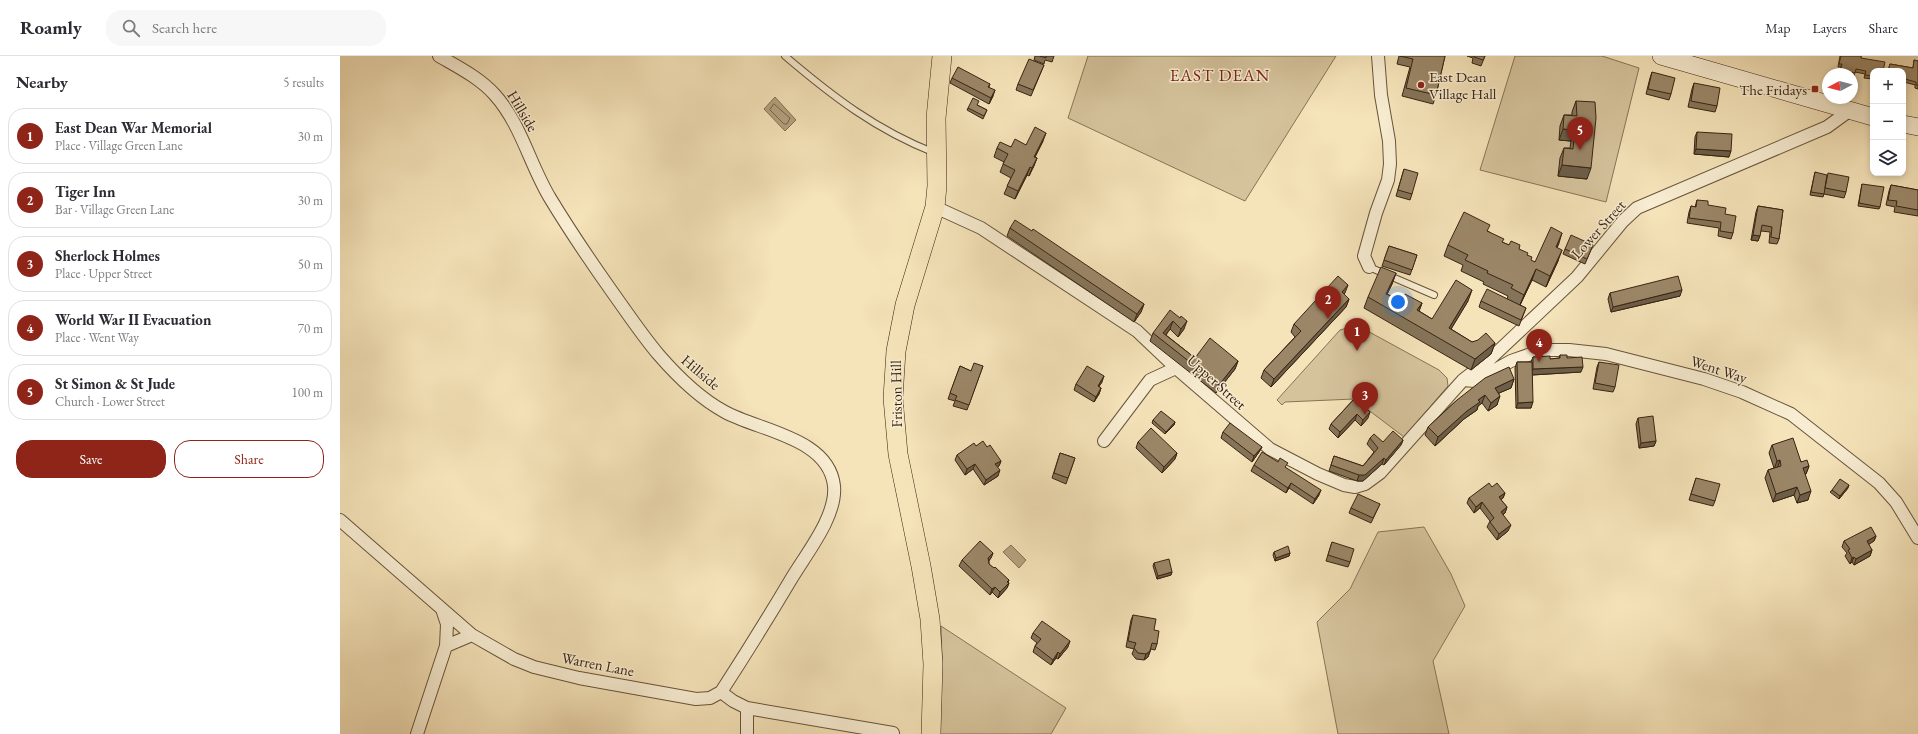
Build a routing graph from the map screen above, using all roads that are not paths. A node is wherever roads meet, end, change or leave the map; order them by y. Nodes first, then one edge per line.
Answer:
1 (439, 56) edge
2 (785, 56) edge
3 (942, 56) edge
4 (1378, 56) edge
5 (1662, 56) edge
6 (1849, 111) junction
7 (1870, 116) edge
8 (1906, 125) edge
9 (1918, 127) edge
10 (936, 154) junction
11 (935, 207) junction
12 (1369, 267) joint
13 (1434, 295) dead end
14 (1176, 368) junction
15 (1463, 380) junction
16 (1104, 441) dead end
17 (340, 520) edge
18 (1918, 538) edge
19 (442, 609) junction
20 (472, 635) junction
21 (446, 646) junction
22 (721, 692) junction
23 (747, 708) junction
24 (893, 733) edge
25 (417, 734) edge
26 (747, 734) edge
27 (931, 734) edge

1 - 22 street, Hillside
2 - 10 lane
3 - 10 main road, Friston Hill
4 - 12 street
5 - 6 street
6 - 7 street
6 - 15 street, Lower Street
8 - 9 street
10 - 11 main road, Friston Hill
11 - 14 street, Upper Street
11 - 27 main road, Friston Hill
12 - 13 lane
14 - 15 street, Upper Street
14 - 16 street
15 - 18 street, Went Way
17 - 19 street, Warren Lane
19 - 20 street, Warren Lane
19 - 21 street
20 - 21 street
20 - 22 street, Warren Lane
21 - 25 street
22 - 23 street
23 - 24 street
23 - 26 street

